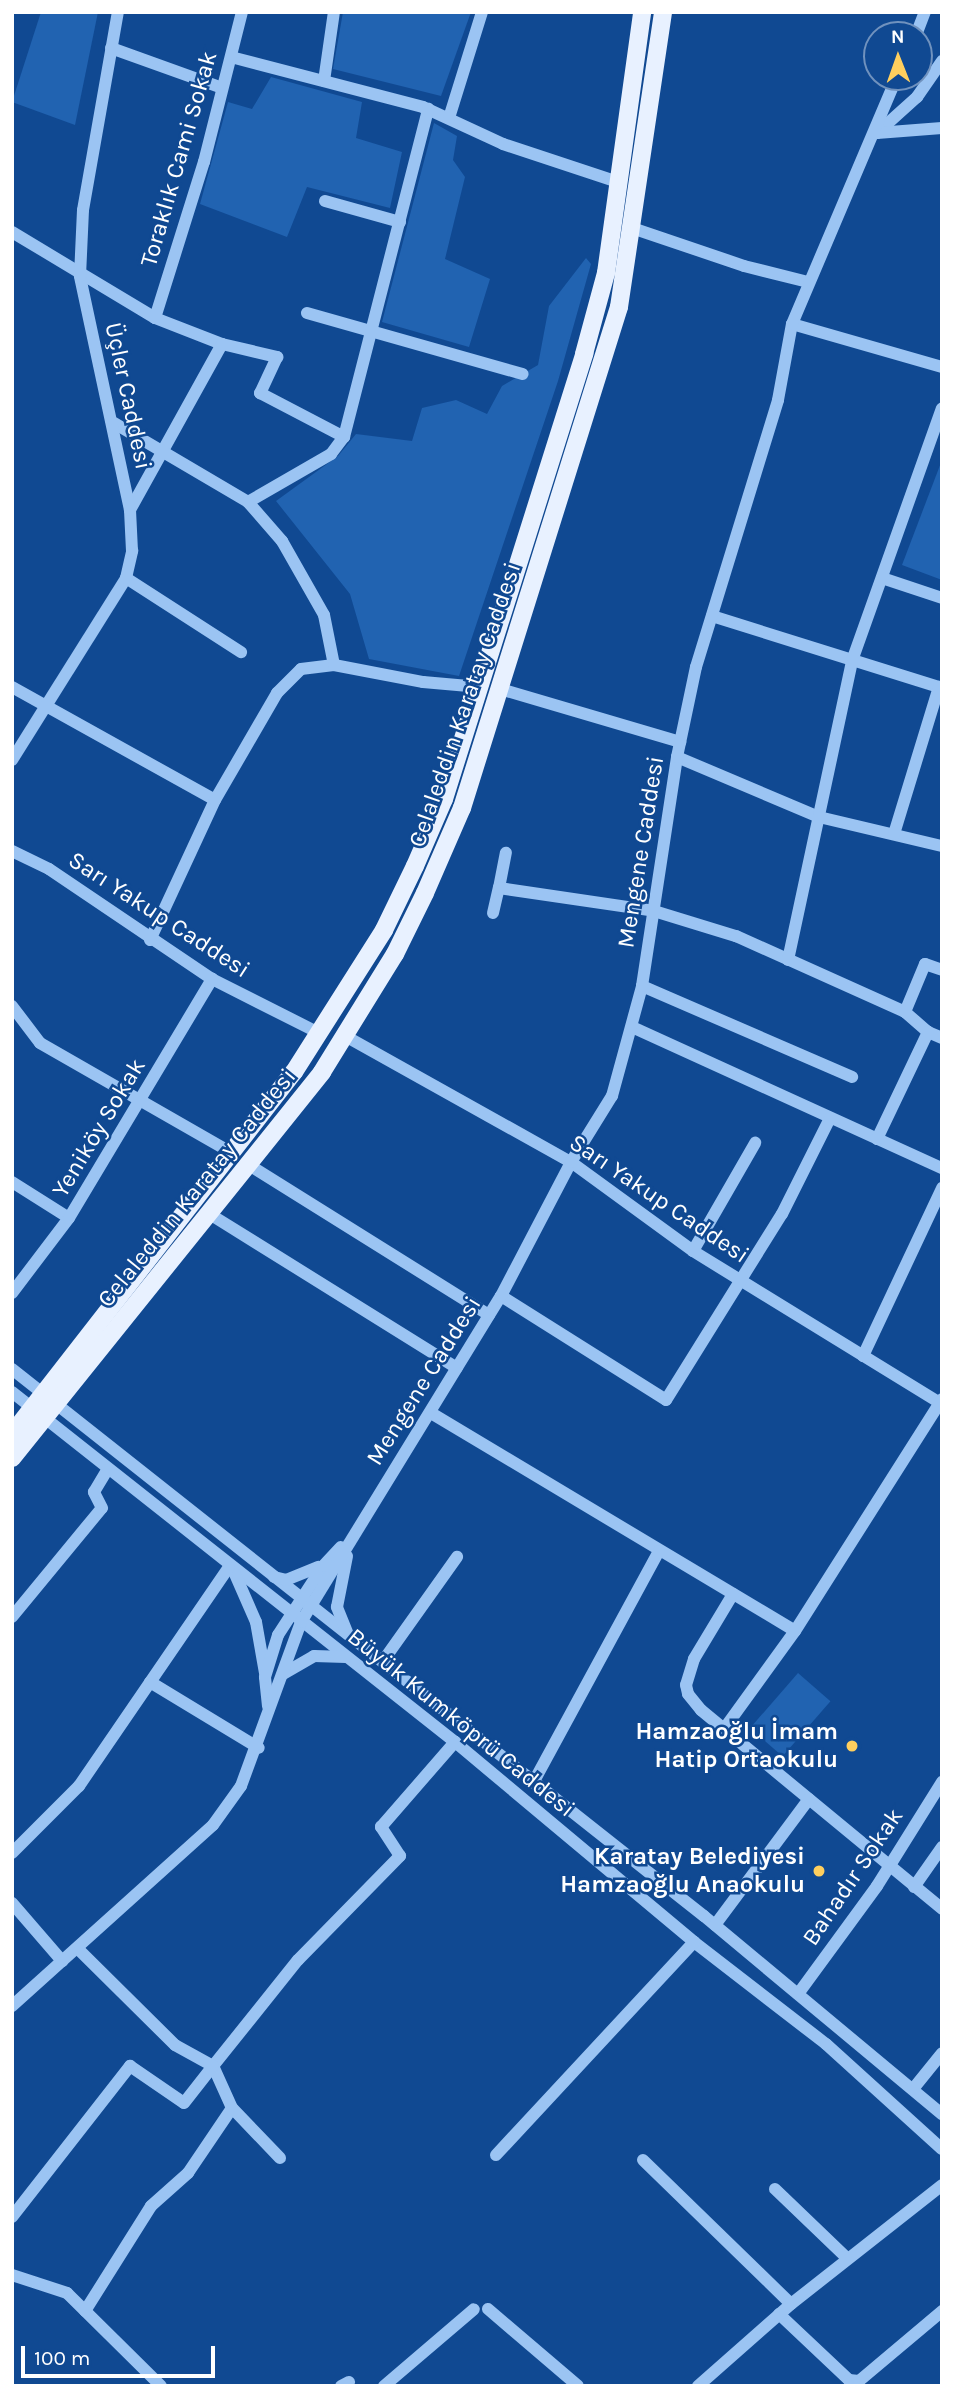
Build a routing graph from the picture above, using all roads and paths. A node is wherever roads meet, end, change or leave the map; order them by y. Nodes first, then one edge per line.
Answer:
1 (118, 12) edge
2 (242, 12) edge
3 (334, 12) edge
4 (482, 12) edge
5 (642, 12) edge
6 (663, 12) edge
7 (111, 48) junction
8 (231, 57) junction
9 (942, 61) edge
10 (324, 82) junction
11 (222, 88) junction
12 (892, 91) edge
13 (428, 109) junction
14 (449, 118) junction
15 (942, 128) edge
16 (876, 133) junction
17 (618, 181) junction
18 (326, 201) dead end
19 (400, 222) junction
20 (632, 228) junction
21 (12, 232) edge
22 (80, 276) junction
23 (808, 282) junction
24 (307, 313) dead end
25 (155, 317) junction
26 (792, 324) junction
27 (371, 331) junction
28 (222, 344) junction
29 (942, 366) edge
30 (523, 374) dead end
31 (942, 408) edge
32 (114, 423) junction
33 (344, 437) junction
34 (164, 450) junction
35 (248, 502) junction
36 (131, 510) junction
37 (126, 578) junction
38 (882, 578) junction
39 (942, 598) edge
40 (712, 616) junction
41 (241, 652) dead end
42 (853, 658) junction
43 (334, 665) junction
44 (12, 687) edge
45 (480, 687) junction
46 (940, 688) edge
47 (500, 689) junction
48 (46, 706) junction
49 (680, 742) junction
50 (677, 757) junction
51 (12, 760) edge
52 (215, 800) junction
53 (819, 817) junction
54 (894, 834) junction
55 (942, 846) edge
56 (12, 851) edge
57 (506, 853) dead end
58 (499, 888) junction
59 (654, 911) junction
60 (493, 913) dead end
61 (150, 940) junction
62 (788, 960) junction
63 (942, 970) edge
64 (212, 979) junction
65 (642, 986) junction
66 (12, 1006) edge
67 (905, 1012) junction
68 (632, 1027) junction
69 (928, 1032) junction
70 (321, 1034) junction
71 (346, 1037) junction
72 (942, 1038) edge
73 (852, 1077) dead end
74 (142, 1099) junction
75 (830, 1118) junction
76 (877, 1139) junction
77 (755, 1143) dead end
78 (230, 1152) junction
79 (571, 1162) junction
80 (249, 1165) junction
81 (941, 1166) edge
82 (12, 1182) edge
83 (942, 1188) edge
84 (208, 1213) junction
85 (69, 1218) junction
86 (693, 1251) junction
87 (739, 1279) junction
88 (12, 1293) edge
89 (501, 1296) junction
90 (489, 1315) junction
91 (863, 1356) junction
92 (457, 1368) junction
93 (12, 1369) edge
94 (12, 1392) edge
95 (41, 1393) junction
96 (941, 1402) edge
97 (55, 1404) junction
98 (29, 1407) junction
99 (431, 1413) junction
100 (43, 1420) junction
101 (12, 1434) edge
102 (12, 1458) edge
103 (107, 1470) junction
104 (354, 1535) junction
105 (659, 1551) junction
106 (457, 1557) dead end
107 (323, 1566) junction
108 (231, 1569) junction
109 (270, 1576) junction
110 (733, 1594) junction
111 (300, 1599) junction
112 (311, 1607) junction
113 (290, 1614) junction
114 (12, 1617) edge
115 (302, 1622) junction
116 (795, 1631) junction
117 (348, 1635) junction
118 (383, 1661) junction
119 (356, 1662) junction
120 (282, 1674) junction
121 (265, 1677) junction
122 (150, 1682) junction
123 (268, 1710) junction
124 (724, 1729) junction
125 (455, 1742) junction
126 (259, 1748) junction
127 (942, 1782) edge
128 (533, 1783) junction
129 (809, 1799) junction
130 (942, 1847) edge
131 (12, 1853) edge
132 (890, 1865) junction
133 (914, 1886) junction
134 (12, 1903) edge
135 (942, 1909) edge
136 (715, 1925) junction
137 (694, 1942) junction
138 (78, 1949) junction
139 (62, 1961) junction
140 (798, 1994) junction
141 (12, 2006) edge
142 (942, 2053) edge
143 (213, 2066) junction
144 (913, 2090) junction
145 (232, 2108) junction
146 (942, 2114) edge
147 (942, 2148) edge
148 (496, 2155) dead end
149 (280, 2158) dead end
150 (643, 2160) dead end
151 (941, 2187) edge
152 (775, 2189) dead end
153 (12, 2217) edge
154 (847, 2258) junction
155 (12, 2275) edge
156 (791, 2304) junction
157 (474, 2309) dead end
158 (488, 2309) dead end
159 (85, 2311) junction
160 (942, 2311) edge
161 (779, 2314) junction
162 (161, 2386) edge
163 (384, 2386) edge
164 (578, 2386) edge
165 (698, 2386) edge

1 - 7 street, Üçler Caddesi
2 - 8 street, Toraklık Cami Sokak
3 - 10 street
4 - 14 street
5 - 17 main road, Celaleddin Karatay Caddesi
6 - 20 main road, Celaleddin Karatay Caddesi
7 - 11 street
7 - 22 street, Üçler Caddesi
8 - 10 street
8 - 11 street, Toraklık Cami Sokak
9 - 16 street, Mengene Caddesi
10 - 13 street
11 - 25 street, Toraklık Cami Sokak
12 - 16 street, Mengene Caddesi
13 - 14 street
13 - 19 street
14 - 17 street
15 - 16 street
16 - 23 street, Mengene Caddesi
17 - 45 main road, Celaleddin Karatay Caddesi
18 - 19 street
19 - 27 street
20 - 23 street
20 - 47 main road, Celaleddin Karatay Caddesi
21 - 22 street
22 - 25 street
22 - 32 street, Üçler Caddesi
23 - 26 street, Mengene Caddesi
24 - 27 street
25 - 28 street
26 - 29 street
26 - 40 street, Mengene Caddesi
27 - 30 street
27 - 33 street
28 - 33 street
28 - 34 street
31 - 38 street
32 - 34 street
32 - 36 street, Üçler Caddesi
33 - 35 street
34 - 35 street
34 - 36 street
35 - 43 street
36 - 37 street, Üçler Caddesi
37 - 41 street
37 - 48 street, Üçler Caddesi
38 - 39 street
38 - 42 street
40 - 42 street
40 - 49 street, Mengene Caddesi
42 - 46 street
42 - 53 street
43 - 45 street
43 - 52 street
44 - 48 street
45 - 70 main road, Celaleddin Karatay Caddesi
46 - 54 street
47 - 49 street
47 - 71 main road, Celaleddin Karatay Caddesi
48 - 51 street, Üçler Caddesi
48 - 52 street
49 - 50 street, Mengene Caddesi
50 - 53 street
50 - 59 street, Mengene Caddesi
52 - 61 street
53 - 54 street
53 - 62 street
54 - 55 street
56 - 61 street, Sarı Yakup Caddesi
57 - 58 street
58 - 59 street
58 - 60 street
59 - 62 street
59 - 65 street, Mengene Caddesi
61 - 64 street, Sarı Yakup Caddesi
62 - 67 street
63 - 67 street
64 - 70 street, Sarı Yakup Caddesi
64 - 74 street, Yeniköy Sokak
65 - 68 street, Mengene Caddesi
65 - 73 street
66 - 74 street
67 - 69 street
68 - 75 street
68 - 79 street, Mengene Caddesi
69 - 72 street
69 - 76 street
70 - 78 main road, Celaleddin Karatay Caddesi
71 - 79 street, Sarı Yakup Caddesi
71 - 80 main road, Celaleddin Karatay Caddesi
74 - 78 street
74 - 85 street, Yeniköy Sokak
75 - 76 street
75 - 87 street
76 - 81 street
77 - 86 street
78 - 95 main road, Celaleddin Karatay Caddesi
79 - 86 street, Sarı Yakup Caddesi
79 - 89 street, Mengene Caddesi
80 - 84 main road, Celaleddin Karatay Caddesi
80 - 90 street
82 - 85 street
83 - 91 street
84 - 92 street
84 - 97 main road, Celaleddin Karatay Caddesi
85 - 88 street, Yeniköy Sokak
86 - 87 street, Sarı Yakup Caddesi
87 - 89 street
87 - 91 street, Sarı Yakup Caddesi
89 - 90 street, Mengene Caddesi
90 - 92 street, Mengene Caddesi
91 - 96 street, Sarı Yakup Caddesi
92 - 99 street, Mengene Caddesi
93 - 95 street, Büyük Kumköprü Caddesi
94 - 98 street, Büyük Kumköprü Caddesi
95 - 97 street, Büyük Kumköprü Caddesi
95 - 98 main road, Celaleddin Karatay Caddesi
96 - 116 street
97 - 100 main road, Celaleddin Karatay Caddesi
97 - 109 street, Büyük Kumköprü Caddesi
98 - 100 street, Büyük Kumköprü Caddesi
98 - 101 main road, Celaleddin Karatay Caddesi
99 - 104 street, Mengene Caddesi
99 - 105 street
100 - 102 main road, Celaleddin Karatay Caddesi
100 - 103 street, Büyük Kumköprü Caddesi
103 - 108 street, Büyük Kumköprü Caddesi
103 - 114 street
104 - 107 street
104 - 112 street
104 - 117 street
105 - 110 street
105 - 128 street
106 - 118 street
107 - 109 street
107 - 111 street
108 - 113 street, Büyük Kumköprü Caddesi
108 - 121 street
108 - 122 street
109 - 111 street, Büyük Kumköprü Caddesi
110 - 116 street
110 - 124 street
111 - 112 street, Büyük Kumköprü Caddesi
111 - 113 street
112 - 115 street
112 - 117 street, Büyük Kumköprü Caddesi
113 - 115 street, Büyük Kumköprü Caddesi
113 - 121 street
115 - 119 street, Büyük Kumköprü Caddesi
115 - 120 street
116 - 124 street
117 - 118 street, Büyük Kumköprü Caddesi
118 - 128 street, Büyük Kumköprü Caddesi
119 - 120 street
119 - 125 street, Büyük Kumköprü Caddesi
120 - 123 street
121 - 123 street
122 - 126 street
122 - 131 street
123 - 126 street
124 - 129 street
125 - 137 street, Büyük Kumköprü Caddesi
125 - 143 street
126 - 138 street
127 - 132 street, Bahadır Sokak
128 - 136 street, Büyük Kumköprü Caddesi
129 - 132 street
129 - 136 street
130 - 133 street
132 - 133 street
132 - 140 street, Bahadır Sokak
133 - 135 street
134 - 139 street
136 - 140 street, Büyük Kumköprü Caddesi
137 - 147 street, Büyük Kumköprü Caddesi
137 - 148 street
138 - 139 street
138 - 143 street
139 - 141 street
140 - 144 street, Büyük Kumköprü Caddesi
142 - 144 street
143 - 145 street
143 - 153 street
144 - 146 street, Büyük Kumköprü Caddesi
145 - 149 street
145 - 159 street
150 - 156 street
151 - 154 street
152 - 154 street
154 - 156 street
155 - 159 street
156 - 161 street
157 - 163 street
158 - 164 street
159 - 162 street
160 - 161 street
161 - 165 street

